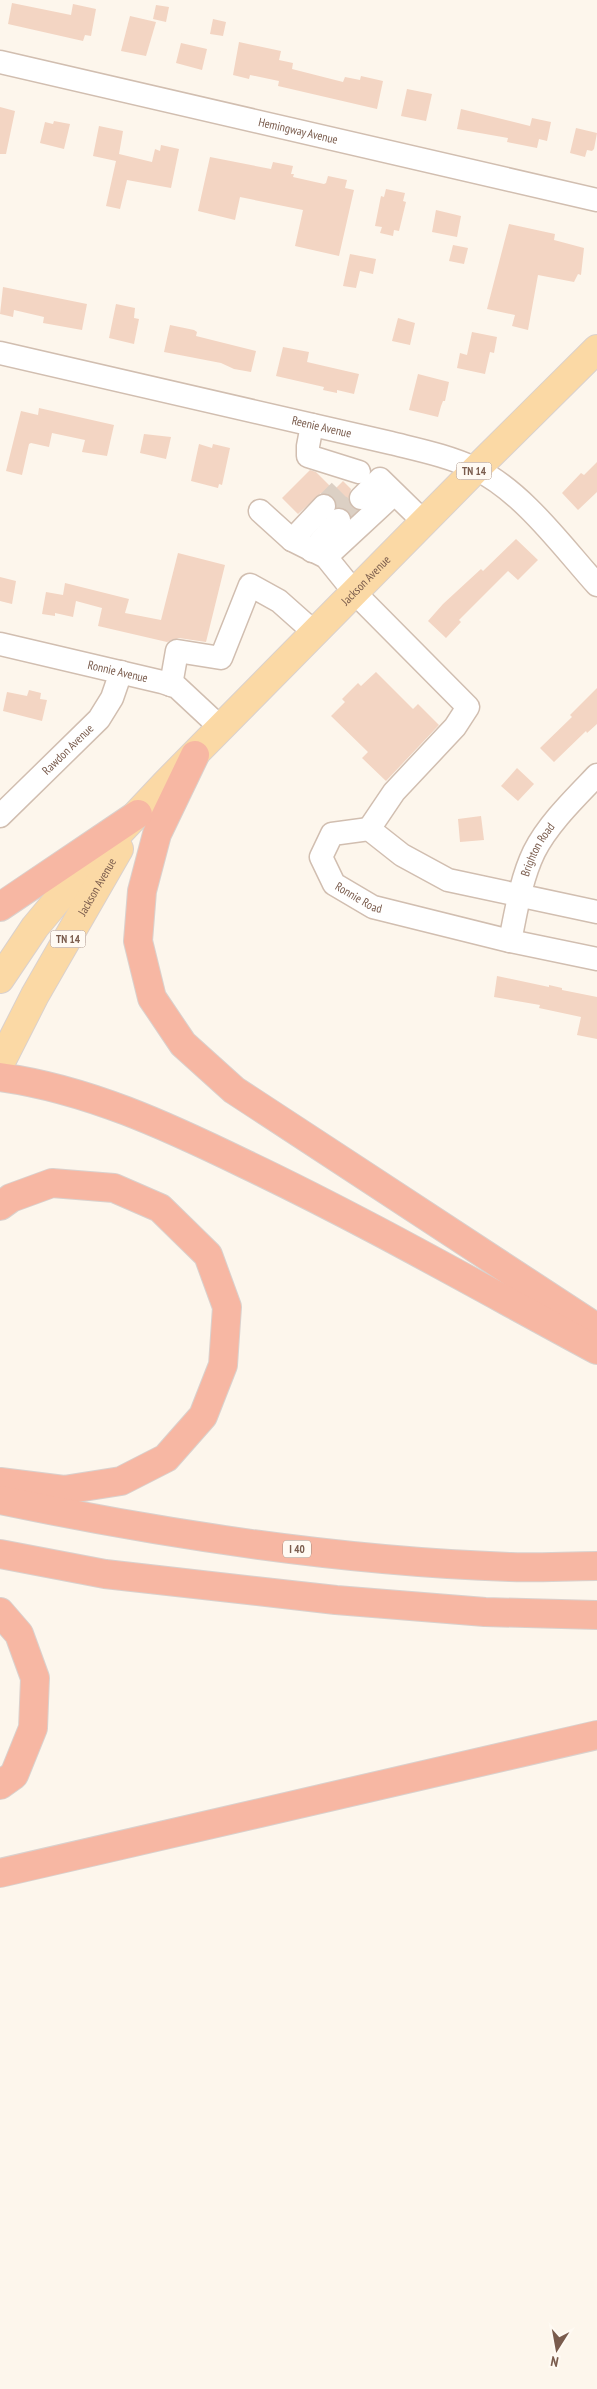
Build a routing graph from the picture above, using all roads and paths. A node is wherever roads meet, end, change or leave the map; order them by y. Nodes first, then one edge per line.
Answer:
1 (0, 62) edge
2 (597, 200) edge
3 (597, 349) edge
4 (0, 353) edge
5 (312, 425) junction
6 (391, 443) junction
7 (476, 469) junction
8 (387, 486) junction
9 (260, 511) dead end
10 (424, 522) junction
11 (292, 540) junction
12 (319, 554) junction
13 (597, 586) edge
14 (355, 593) junction
15 (315, 633) junction
16 (0, 644) edge
17 (121, 672) junction
18 (171, 685) junction
19 (221, 728) junction
20 (195, 755) junction
21 (597, 776) edge
22 (138, 814) junction
23 (0, 816) edge
24 (369, 829) junction
25 (520, 896) junction
26 (0, 907) edge
27 (597, 912) edge
28 (510, 941) junction
29 (597, 959) edge
30 (0, 979) edge
31 (0, 1064) edge
32 (0, 1077) edge
33 (0, 1206) edge
34 (597, 1328) edge
35 (597, 1350) edge
36 (0, 1482) edge
37 (0, 1500) edge
38 (0, 1554) edge
39 (597, 1566) edge
40 (0, 1612) edge
41 (597, 1615) edge
42 (597, 1736) edge
43 (0, 1785) edge
44 (0, 1873) edge

1 - 2 street, Hemingway Avenue
3 - 7 main road, Jackson Avenue / TN 14
4 - 5 street, Reenie Avenue
5 - 6 street, Reenie Avenue
5 - 8 street
6 - 7 street, Reenie Avenue
6 - 8 street
7 - 10 main road, Jackson Avenue / TN 14
7 - 13 street, Reenie Avenue
8 - 10 street
8 - 12 street
9 - 11 street
10 - 14 main road, Jackson Avenue / TN 14
11 - 12 street
11 - 12 street
12 - 14 street
14 - 15 main road, Jackson Avenue / TN 14
14 - 24 street
15 - 18 street
15 - 19 main road, Jackson Avenue / TN 14
16 - 17 street, Ronnie Avenue
17 - 18 street, Ronnie Avenue
17 - 23 street, Rawdon Avenue
18 - 19 street, Ronnie Avenue
19 - 20 main road, Jackson Avenue / TN 14
20 - 22 main road, Jackson Avenue / TN 14
20 - 34 highway
21 - 25 street, Brighton Road
22 - 26 highway
22 - 30 main road, Jackson Avenue / TN 14
22 - 31 main road, Jackson Avenue / TN 14
24 - 25 street
24 - 28 street, Ronnie Road
25 - 27 street
25 - 28 street, Brighton Road
28 - 29 street, Ronnie Road
32 - 35 highway
33 - 36 highway
37 - 39 highway, I 40
38 - 41 highway
40 - 43 highway
42 - 44 highway

